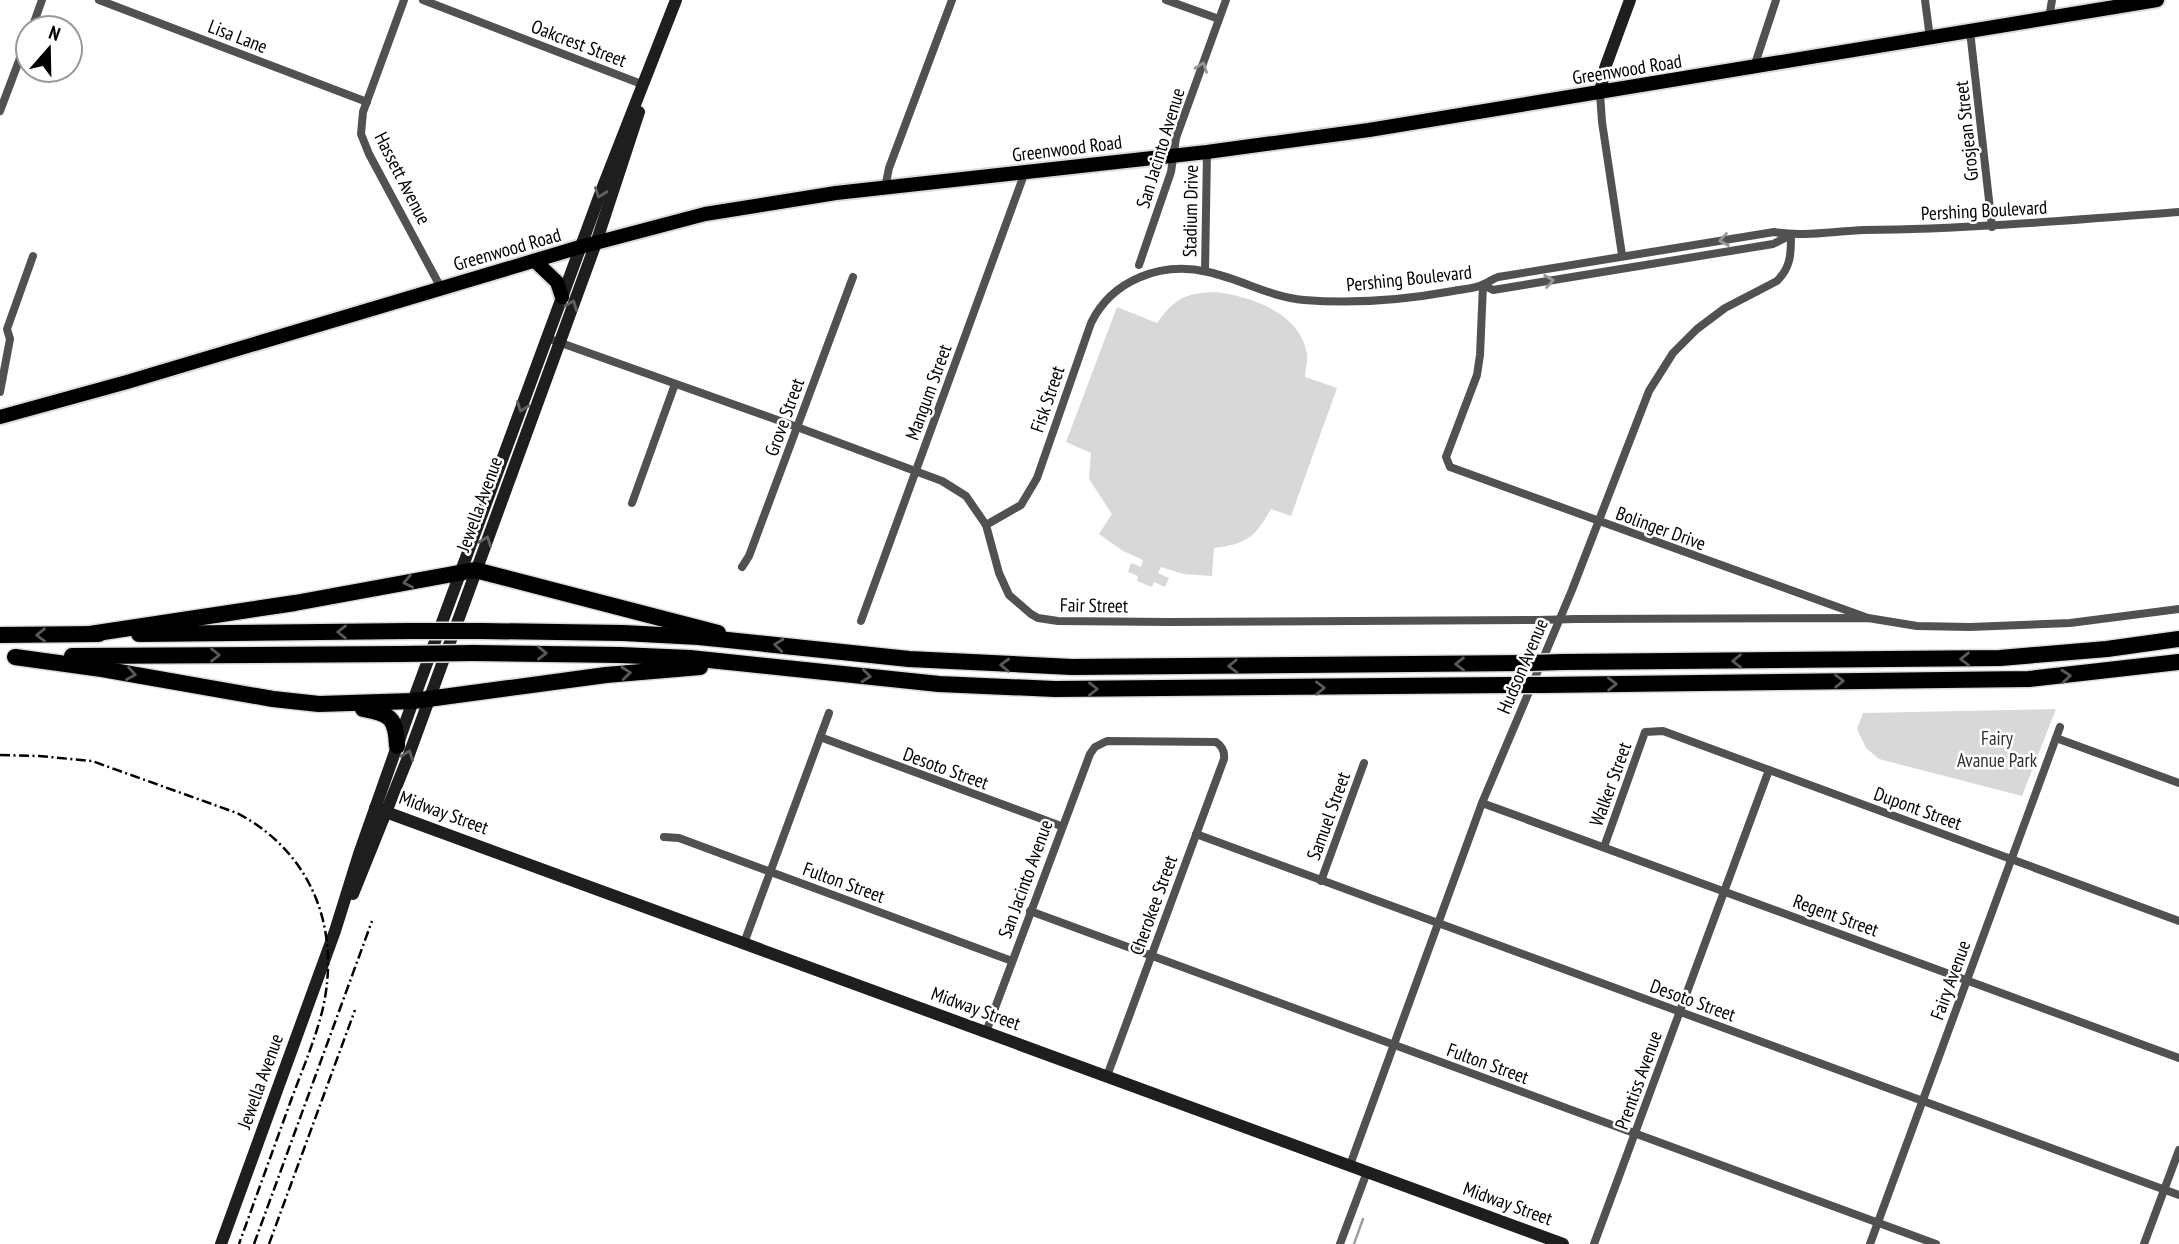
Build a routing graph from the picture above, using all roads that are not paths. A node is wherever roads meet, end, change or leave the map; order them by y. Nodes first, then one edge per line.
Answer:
1 (99, 0) edge
2 (404, 0) edge
3 (423, 0) edge
4 (676, 0) edge
5 (952, 0) edge
6 (1166, 0) edge
7 (1226, 0) edge
8 (1630, 0) edge
9 (1776, 0) edge
10 (1925, 0) edge
11 (2052, 0) edge
12 (2157, 0) edge
13 (2049, 18) junction
14 (1219, 19) junction
15 (1970, 31) junction
16 (1930, 38) junction
17 (1754, 68) junction
18 (14, 74) edge
19 (645, 85) junction
20 (1600, 93) junction
21 (367, 103) junction
22 (0, 111) edge
23 (1207, 152) junction
24 (1175, 155) junction
25 (1025, 172) junction
26 (885, 187) junction
27 (2179, 212) edge
28 (1992, 227) junction
29 (1791, 235) junction
30 (596, 243) junction
31 (580, 247) junction
32 (1622, 255) junction
33 (33, 256) dead end
34 (535, 261) junction
35 (1139, 265) dead end
36 (1205, 271) junction
37 (853, 277) dead end
38 (1134, 279) joint
39 (1483, 285) junction
40 (441, 288) junction
41 (562, 297) junction
42 (4, 327) edge
43 (552, 340) junction
44 (675, 384) junction
45 (0, 392) edge
46 (0, 417) edge
47 (797, 427) junction
48 (916, 471) junction
49 (632, 503) dead end
50 (1598, 522) junction
51 (986, 525) junction
52 (742, 567) dead end
53 (468, 571) junction
54 (2179, 610) edge
55 (1868, 618) junction
56 (1577, 619) joint
57 (861, 621) dead end
58 (90, 634) junction
59 (0, 635) edge
60 (2179, 639) edge
61 (738, 640) junction
62 (8, 657) edge
63 (2179, 662) edge
64 (745, 664) junction
65 (421, 700) junction
66 (319, 704) junction
67 (829, 713) dead end
68 (2060, 727) dead end
69 (1645, 733) joint
70 (820, 737) junction
71 (2056, 738) junction
72 (1221, 745) joint
73 (397, 746) junction
74 (1364, 763) dead end
75 (1769, 770) junction
76 (2179, 783) edge
77 (1482, 803) junction
78 (381, 810) junction
79 (1061, 826) junction
80 (1196, 834) junction
81 (664, 837) dead end
82 (1604, 847) junction
83 (2011, 859) junction
84 (770, 871) junction
85 (1321, 881) junction
86 (1724, 891) junction
87 (1030, 911) junction
88 (2179, 921) edge
89 (1438, 923) junction
90 (744, 943) junction
91 (1151, 956) junction
92 (1012, 961) junction
93 (1966, 980) junction
94 (1680, 1012) junction
95 (986, 1032) junction
96 (1394, 1045) junction
97 (2179, 1058) edge
98 (1107, 1076) junction
99 (1923, 1101) junction
100 (1635, 1133) junction
101 (2179, 1150) edge
102 (1350, 1165) junction
103 (1367, 1172) junction
104 (2164, 1190) junction
105 (2179, 1195) edge
106 (1877, 1223) junction
107 (221, 1244) edge
108 (1340, 1244) edge
109 (1563, 1244) edge
110 (1594, 1244) edge
111 (1870, 1244) edge
112 (1936, 1244) edge
113 (2144, 1244) edge

1 - 21 street, Lisa Lane
2 - 21 street, Hassett Avenue
3 - 19 street, Oakcrest Street
4 - 19 main road, Jewella Avenue
5 - 26 street
6 - 14 street
7 - 14 street, San Jacinto Avenue
8 - 20 main road
9 - 17 street
10 - 16 street
11 - 13 street
12 - 13 main road, Greenwood Road
13 - 15 main road, Greenwood Road
24 -> 14 street, San Jacinto Avenue
15 - 16 main road, Greenwood Road
15 - 28 street, Grosjean Street
16 - 17 main road, Greenwood Road
17 - 20 main road, Greenwood Road
18 - 22 street
19 - 30 main road, Jewella Avenue
19 -> 31 main road, Jewella Avenue
20 - 23 main road, Greenwood Road
20 - 32 street
21 - 40 street, Hassett Avenue
23 - 24 main road, Greenwood Road
23 - 36 street, Stadium Drive
24 - 25 main road, Greenwood Road
24 - 35 street, San Jacinto Avenue
25 - 26 main road, Greenwood Road
25 - 48 street, Mangum Street
26 - 30 main road, Greenwood Road
27 - 28 street, Pershing Boulevard
28 - 29 street, Pershing Boulevard
29 -> 32 street, Pershing Boulevard
39 -> 29 street, Pershing Boulevard
29 - 50 street, Hudson Avenue
30 - 31 main road, Greenwood Road
43 -> 30 main road, Jewella Avenue
31 - 34 main road, Greenwood Road
31 - 41 main road, Jewella Avenue
32 - 39 street, Pershing Boulevard
33 - 42 street
34 - 40 main road, Greenwood Road
34 - 41 main road
36 - 38 street, Pershing Boulevard
36 - 39 street, Pershing Boulevard
37 - 47 street, Grove Street
38 - 51 street, Fisk Street
39 - 50 street, Bolinger Drive
40 - 46 main road, Greenwood Road
41 - 43 main road, Jewella Avenue
42 - 45 street
43 - 44 street, Fair Street
43 - 53 main road, Jewella Avenue
44 - 47 street, Fair Street
44 - 49 street
47 - 48 street, Fair Street
47 - 52 street, Grove Street
48 - 51 street, Fair Street
48 - 57 street, Mangum Street
50 - 55 street, Bolinger Drive
50 - 77 street, Hudson Avenue
51 - 56 street, Fair Street, bridge
53 -> 58 highway
53 - 61 highway
53 - 65 main road, Jewella Avenue
54 - 55 street, Bolinger Drive
55 - 56 street, Bolinger Drive
58 -> 59 highway
61 -> 58 highway, bridge
60 -> 61 highway, bridge
62 -> 64 highway, bridge
62 -> 66 highway
64 -> 63 highway, bridge
65 -> 64 highway
65 - 66 highway
65 - 73 main road, Jewella Avenue
78 -> 65 main road, Jewella Avenue
66 - 73 highway
67 - 70 street
68 - 71 street, Fairy Avenue
69 - 75 street, Dupont Street
69 - 82 street, Walker Street
70 - 79 street, Desoto Street
70 - 84 street
71 - 76 street
71 - 83 street, Fairy Avenue
72 - 79 street, San Jacinto Avenue
72 - 80 street, Cherokee Street
73 - 78 main road, Jewella Avenue
74 - 85 street, Samuel Street
75 - 83 street, Dupont Street
75 - 86 street, Prentiss Avenue
77 - 82 street, Regent Street
77 - 89 street, Hudson Avenue
78 - 90 main road, Midway Street
78 - 107 main road, Jewella Avenue
79 - 87 street, San Jacinto Avenue
80 - 85 street, Desoto Street
80 - 91 street, Cherokee Street
81 - 84 street, Fulton Street
82 - 86 street, Regent Street
83 - 88 street, Dupont Street
83 - 93 street, Fairy Avenue
84 - 90 street
84 - 92 street, Fulton Street
85 - 89 street, Desoto Street
86 - 93 street, Regent Street
86 - 94 street, Prentiss Avenue
87 - 91 street, Fulton Street
87 - 92 street, San Jacinto Avenue
89 - 94 street, Desoto Street
89 - 96 street, Hudson Avenue
90 - 95 main road, Midway Street
91 - 96 street, Fulton Street
91 - 98 street, Cherokee Street
92 - 95 street, San Jacinto Avenue
93 - 97 street, Regent Street
93 - 99 street, Fairy Avenue
94 - 99 street, Desoto Street
94 - 100 street, Prentiss Avenue
95 - 98 main road, Midway Street
96 - 100 street, Fulton Street
96 - 102 street, Hudson Avenue
98 - 102 main road, Midway Street
99 - 104 street, Desoto Street
99 - 106 street, Fairy Avenue
100 - 106 street, Fulton Street
100 - 110 street, Prentiss Avenue
101 - 104 street
102 - 103 main road, Midway Street
103 - 108 street
103 - 109 main road, Midway Street
104 - 105 street, Desoto Street
104 - 113 street
106 - 111 street, Fairy Avenue
106 - 112 street, Fulton Street

